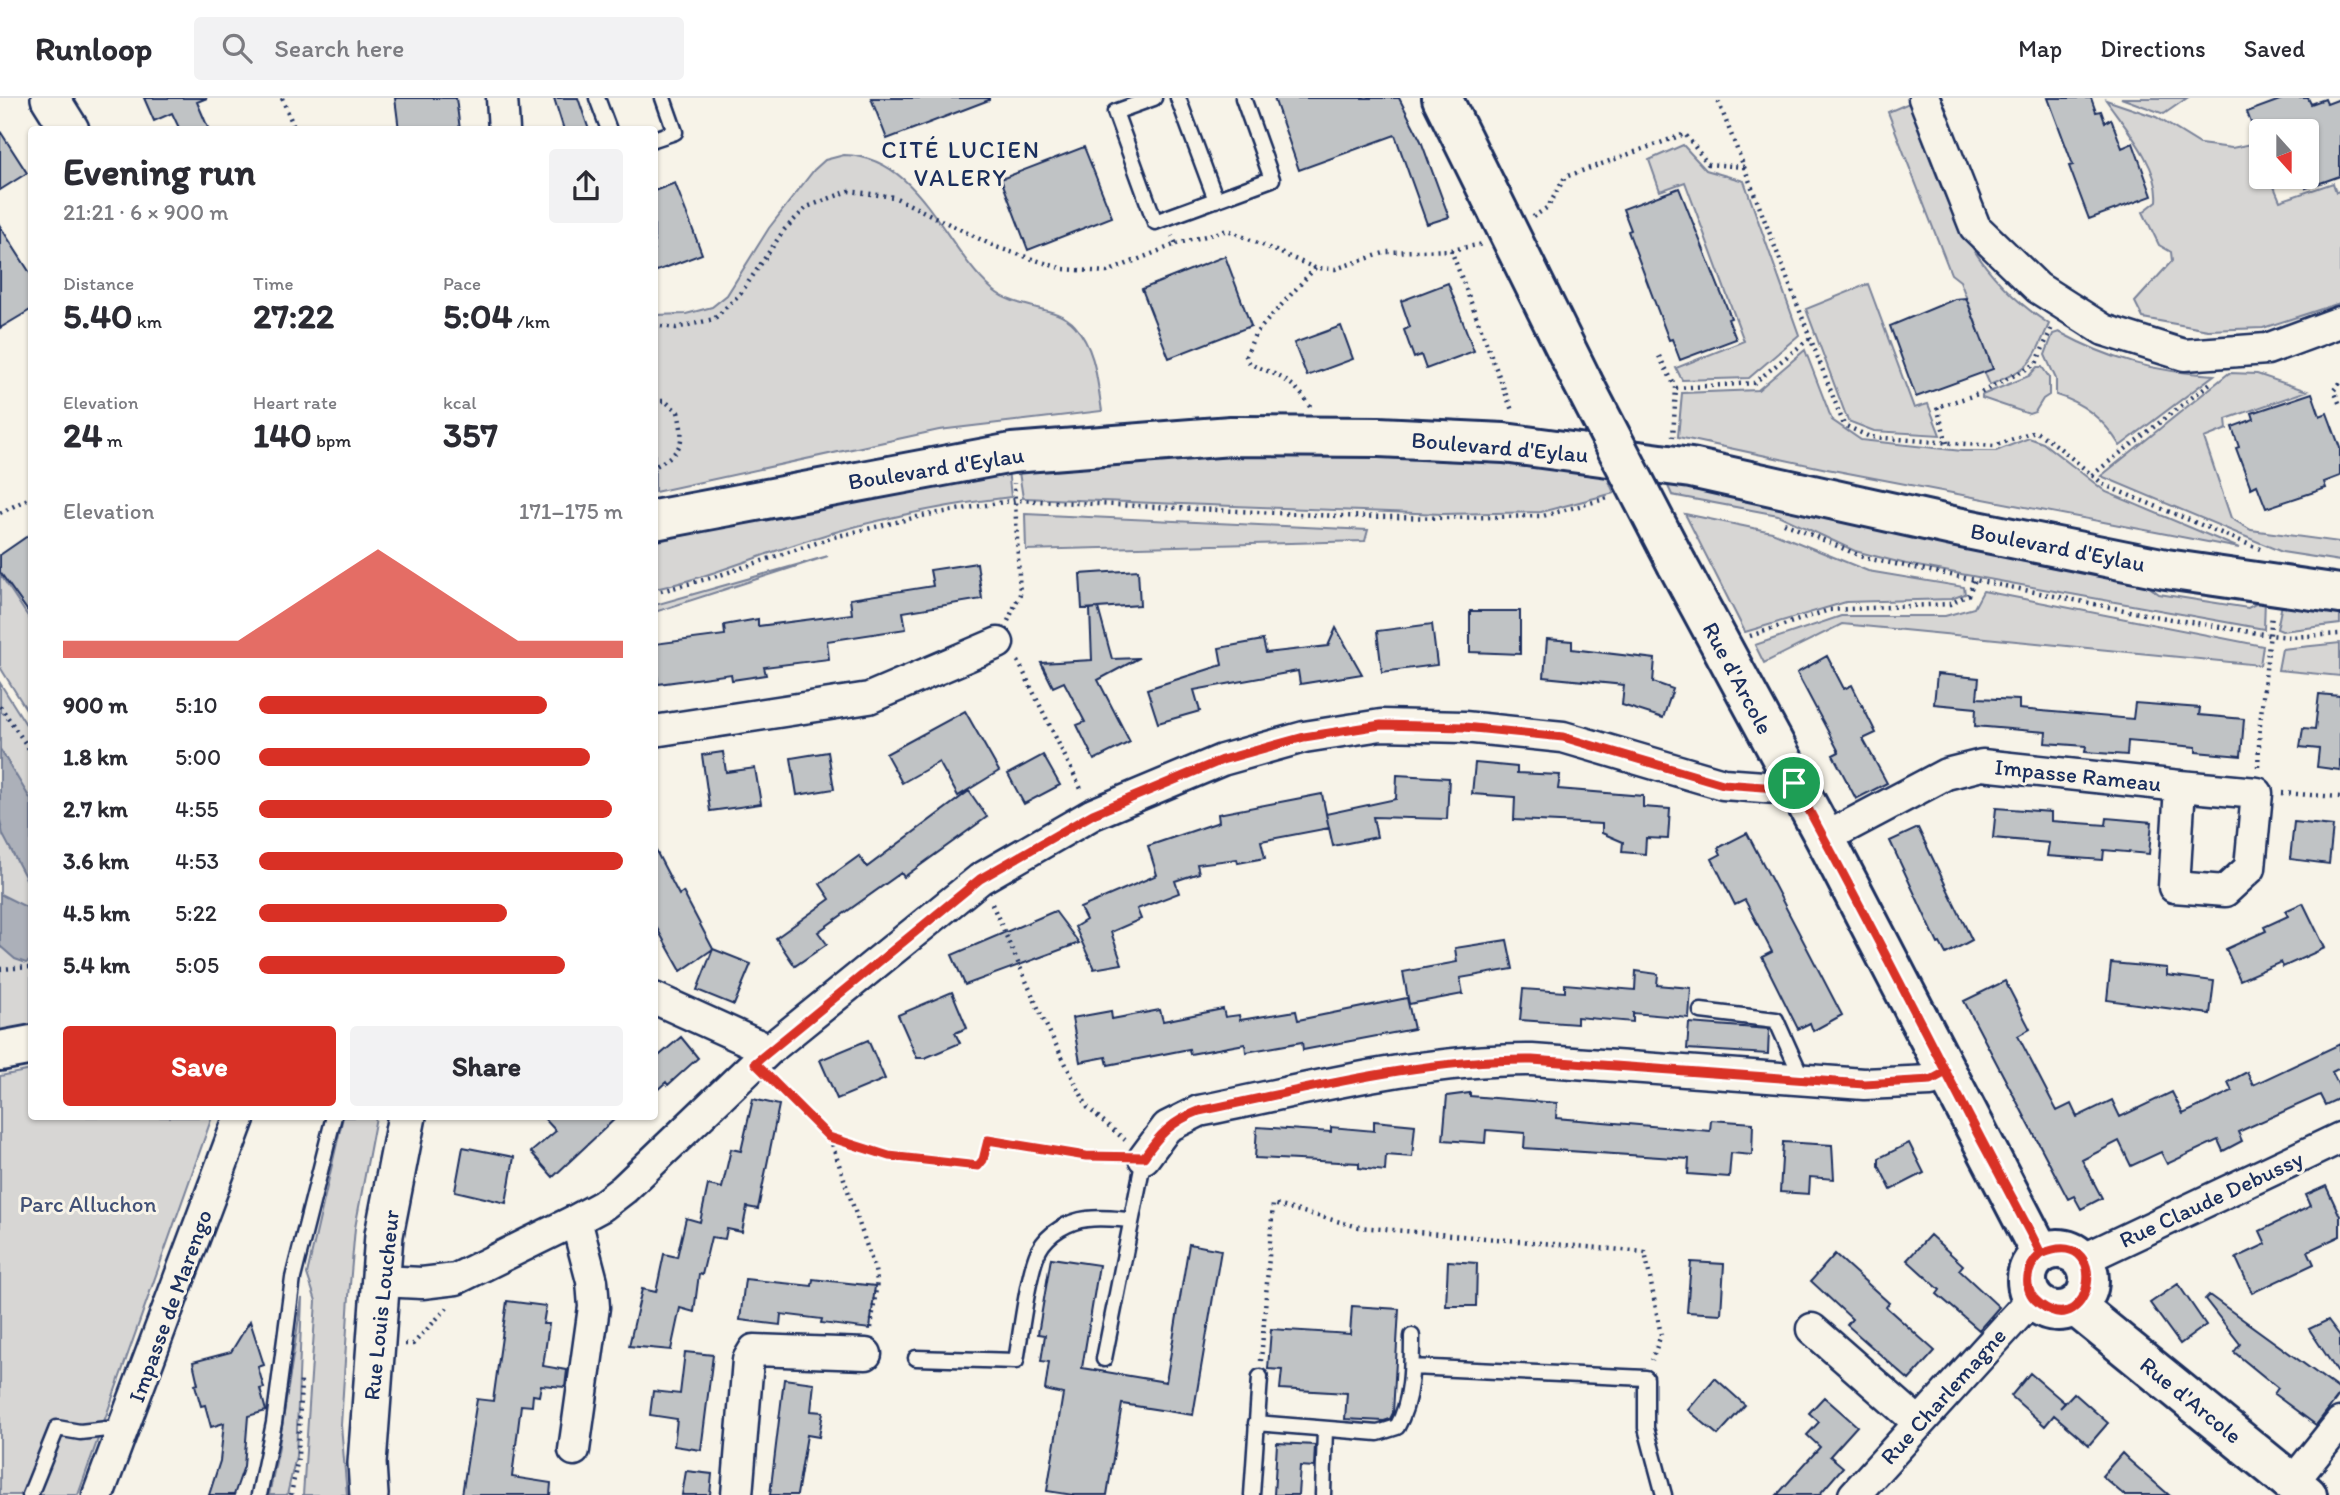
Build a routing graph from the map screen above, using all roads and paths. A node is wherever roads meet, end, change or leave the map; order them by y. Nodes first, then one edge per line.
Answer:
1 (50, 98) edge
2 (282, 98) edge
3 (502, 98) edge
4 (597, 98) edge
5 (663, 98) edge
6 (1154, 98) edge
7 (1178, 98) edge
8 (1243, 98) edge
9 (1442, 98) edge
10 (1717, 98) edge
11 (1924, 98) edge
12 (68, 126) edge
13 (293, 126) edge
14 (504, 126) edge
15 (608, 126) edge
16 (658, 138) edge
17 (1744, 167) junction
18 (1216, 200) junction
19 (1165, 218) junction
20 (1509, 233) junction
21 (1176, 244) junction
22 (1315, 268) junction
23 (2062, 304) junction
24 (2340, 322) edge
25 (658, 326) edge
26 (1810, 338) junction
27 (2223, 352) junction
28 (1659, 356) dead end
29 (2340, 383) edge
30 (1676, 388) junction
31 (658, 401) edge
32 (2340, 405) edge
33 (1325, 436) junction
34 (1947, 443) junction
35 (1525, 446) junction
36 (1012, 453) junction
37 (658, 465) edge
38 (1672, 465) junction
39 (2092, 475) junction
40 (1614, 496) dead end
41 (28, 499) edge
42 (1016, 500) junction
43 (0, 513) edge
44 (658, 519) edge
45 (1779, 521) dead end
46 (2264, 551) dead end
47 (1975, 580) junction
48 (2277, 587) junction
49 (658, 592) edge
50 (2340, 594) edge
51 (2340, 634) edge
52 (2269, 635) junction
53 (1720, 646) junction
54 (1007, 650) junction
55 (0, 706) edge
56 (658, 731) edge
57 (2260, 734) dead end
58 (28, 747) edge
59 (1794, 783) junction
60 (2180, 786) junction
61 (2257, 793) junction
62 (2340, 797) edge
63 (1093, 814) junction
64 (1825, 838) junction
65 (1002, 926) dead end
66 (28, 967) edge
67 (0, 969) edge
68 (658, 1000) edge
69 (1702, 1012) dead end
70 (28, 1046) edge
71 (0, 1051) edge
72 (762, 1056) junction
73 (1946, 1072) junction
74 (1803, 1080) junction
75 (238, 1120) edge
76 (333, 1120) edge
77 (406, 1120) edge
78 (829, 1137) junction
79 (2340, 1138) edge
80 (1144, 1157) junction
81 (576, 1220) junction
82 (1130, 1220) junction
83 (2041, 1254) junction
84 (2082, 1260) junction
85 (380, 1281) junction
86 (2033, 1298) junction
87 (2075, 1306) junction
88 (1812, 1329) dead end
89 (1412, 1336) dead end
90 (866, 1354) joint
91 (916, 1358) dead end
92 (1104, 1359) dead end
93 (1412, 1367) junction
94 (1260, 1377) joint
95 (1646, 1378) junction
96 (1256, 1423) junction
97 (1919, 1423) junction
98 (2340, 1423) edge
99 (126, 1427) junction
100 (1325, 1429) junction
101 (574, 1450) dead end
102 (2300, 1489) edge
103 (30, 1495) edge
104 (98, 1495) edge
105 (259, 1495) edge
106 (369, 1495) edge
107 (737, 1495) edge
108 (1252, 1495) edge
109 (1323, 1495) edge
110 (1664, 1495) edge
111 (1854, 1495) edge

1 - 12 street
2 - 13 path
3 - 14 street
4 - 15 lane
5 - 16 lane
6 - 19 lane
7 - 18 lane
8 - 18 lane
9 - 20 main road, Rue d'Arcole
10 - 17 path
11 - 23 street
17 - 20 path
17 - 26 path
18 - 19 lane
19 - 21 path
20 - 53 main road, Rue d'Arcole, bridge
21 - 22 path
21 - 25 path
22 - 33 path
22 - 35 path
23 - 27 street
23 - 34 path
24 - 27 street
26 - 30 path
26 - 34 path
27 - 39 path
28 - 30 path
29 - 32 path
30 - 38 path
31 - 37 path
33 - 35 main road, Boulevard d'Eylau
33 - 36 main road, Boulevard d'Eylau
34 - 39 path
35 - 38 main road, Boulevard d'Eylau
36 - 42 path
36 - 44 main road, Boulevard d'Eylau
38 - 48 main road, Boulevard d'Eylau
39 - 46 path
40 - 42 path
41 - 43 path
42 - 49 path
42 - 54 path
45 - 47 path
47 - 52 path
47 - 53 path
48 - 50 main road, Boulevard d'Eylau
48 - 52 path
51 - 52 path
52 - 57 path
53 - 59 main road, Rue d'Arcole
54 - 56 street
54 - 63 path
55 - 58 path
59 - 63 street
59 - 64 main road, Rue d'Arcole
60 - 61 street, Impasse Rameau
60 - 61 street, Impasse Rameau
60 - 64 street, Impasse Rameau
61 - 62 path
63 - 72 street
64 - 73 main road, Rue d'Arcole
65 - 80 path
66 - 67 path
68 - 72 street
69 - 74 lane
70 - 71 main road
72 - 78 path
72 - 81 street
73 - 74 street
73 - 83 main road, Rue d'Arcole
74 - 80 street
75 - 99 street, Impasse de Marengo
76 - 105 lane
77 - 85 street, Rue Louis Loucheur
78 - 80 path
78 - 90 path
79 - 84 street, Rue Claude Debussy
80 - 82 lane
81 - 85 street
81 - 101 street
82 - 91 lane
82 - 92 lane
83 - 84 main road
83 - 86 main road
84 - 87 main road
85 - 106 street, Rue Louis Loucheur
86 - 87 main road
86 - 97 street, Rue Charlemagne
87 - 102 main road, Rue d'Arcole
88 - 97 street
89 - 93 lane
90 - 107 street
93 - 95 lane
93 - 100 lane
94 - 95 path
94 - 96 lane
95 - 110 lane
96 - 100 lane
96 - 108 lane
97 - 111 street, Rue Charlemagne
98 - 102 street
99 - 103 lane
99 - 104 street, Impasse de Marengo
100 - 109 lane

